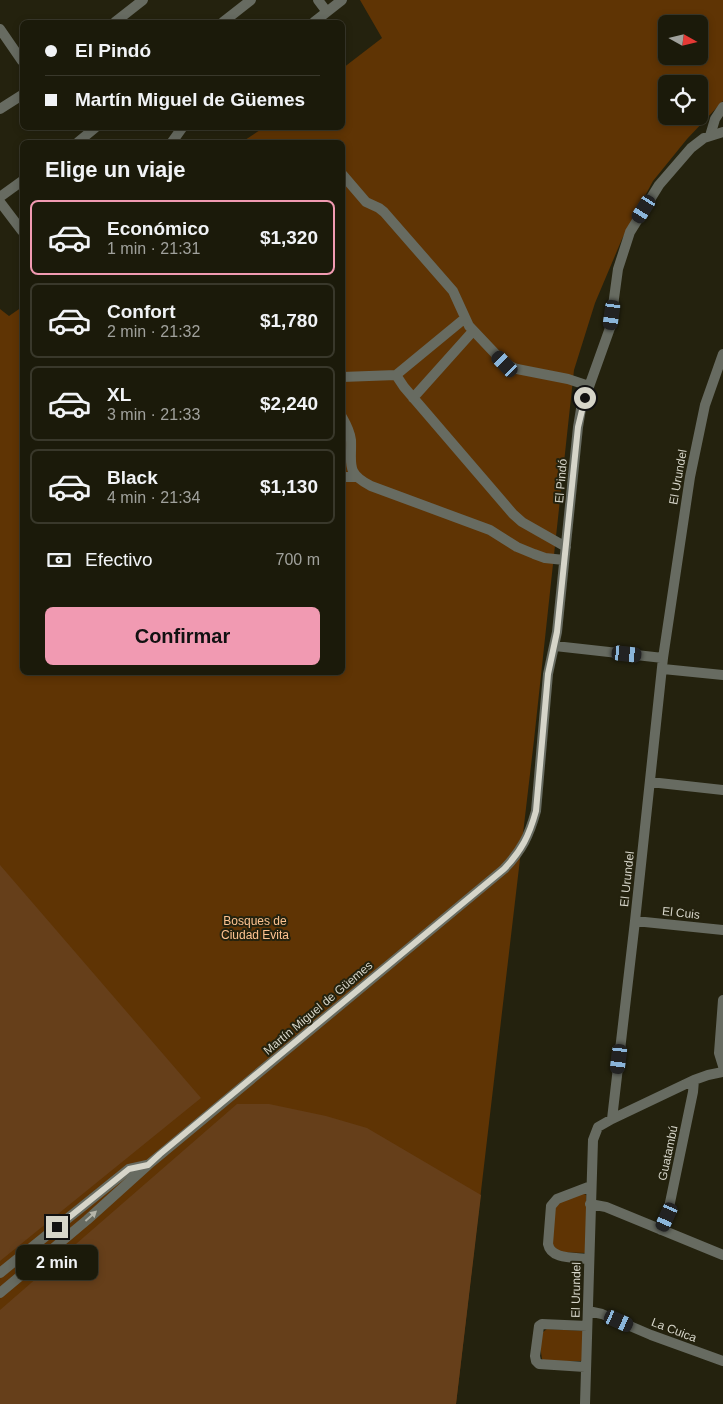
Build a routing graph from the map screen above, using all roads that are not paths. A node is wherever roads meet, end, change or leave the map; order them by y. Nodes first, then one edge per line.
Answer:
1 (143, 0) edge
2 (251, 0) edge
3 (318, 0) edge
4 (342, 0) edge
5 (327, 12) junction
6 (118, 20) edge
7 (226, 20) edge
8 (317, 20) edge
9 (0, 29) edge
10 (20, 58) edge
11 (20, 96) edge
12 (723, 107) edge
13 (0, 109) edge
14 (93, 130) edge
15 (723, 132) edge
16 (710, 136) junction
17 (81, 140) edge
18 (345, 178) edge
19 (20, 182) edge
20 (0, 197) edge
21 (0, 202) edge
22 (20, 228) edge
23 (464, 319) junction
24 (473, 331) junction
25 (723, 354) edge
26 (396, 374) junction
27 (345, 377) edge
28 (588, 386) junction
29 (413, 398) junction
30 (345, 424) edge
31 (345, 477) edge
32 (356, 477) junction
33 (566, 547) junction
34 (564, 560) junction
35 (555, 646) junction
36 (663, 658) junction
37 (663, 669) junction
38 (723, 675) edge
39 (650, 782) junction
40 (723, 790) edge
41 (504, 869) joint
42 (636, 921) junction
43 (723, 930) edge
44 (723, 1000) edge
45 (723, 1066) edge
46 (694, 1080) junction
47 (612, 1119) junction
48 (148, 1165) junction
49 (591, 1186) junction
50 (590, 1204) junction
51 (661, 1230) junction
52 (723, 1255) edge
53 (589, 1259) junction
54 (0, 1273) edge
55 (0, 1293) edge
56 (588, 1311) junction
57 (587, 1326) junction
58 (723, 1361) edge
59 (585, 1367) junction
60 (585, 1404) edge

1 - 6 street
2 - 7 street
3 - 5 street
4 - 5 street
5 - 8 street
9 - 10 street
11 - 13 street
12 - 16 street
14 - 17 street
15 - 16 street, El Pindó
16 - 28 street, El Pindó
18 - 23 street
19 - 20 street
21 - 22 street
23 - 24 street
23 - 26 street
24 - 28 street
24 - 29 street
25 - 36 street, El Urundel
26 - 27 street
26 - 29 street
28 - 33 street, El Pindó
29 - 33 street
30 - 32 street
31 - 32 street
32 - 34 street
33 - 34 street, El Pindó
34 - 35 street, El Pindó
35 - 36 street
35 - 41 street, El Pindó
36 - 37 street, El Urundel
37 - 38 street
37 - 39 street, El Urundel
39 - 40 street
39 - 42 street, El Urundel
41 - 48 street, Martín Miguel de Güemes
42 - 43 street, El Cuis
42 - 47 street, El Urundel
44 - 45 street
45 - 46 street
46 - 47 street
46 - 51 street, Guatambú
47 - 49 street, El Urundel
48 - 54 street, Martín Miguel de Güemes
55 -> 48 street, Martín Miguel de Güemes
49 - 50 street, El Urundel
49 - 53 street
50 - 51 street
50 - 53 street, El Urundel
51 - 52 street
53 - 56 street, El Urundel
56 - 57 street, El Urundel
56 - 58 street, La Cuica
57 - 59 street, El Urundel
57 - 59 street
59 - 60 street, El Urundel

